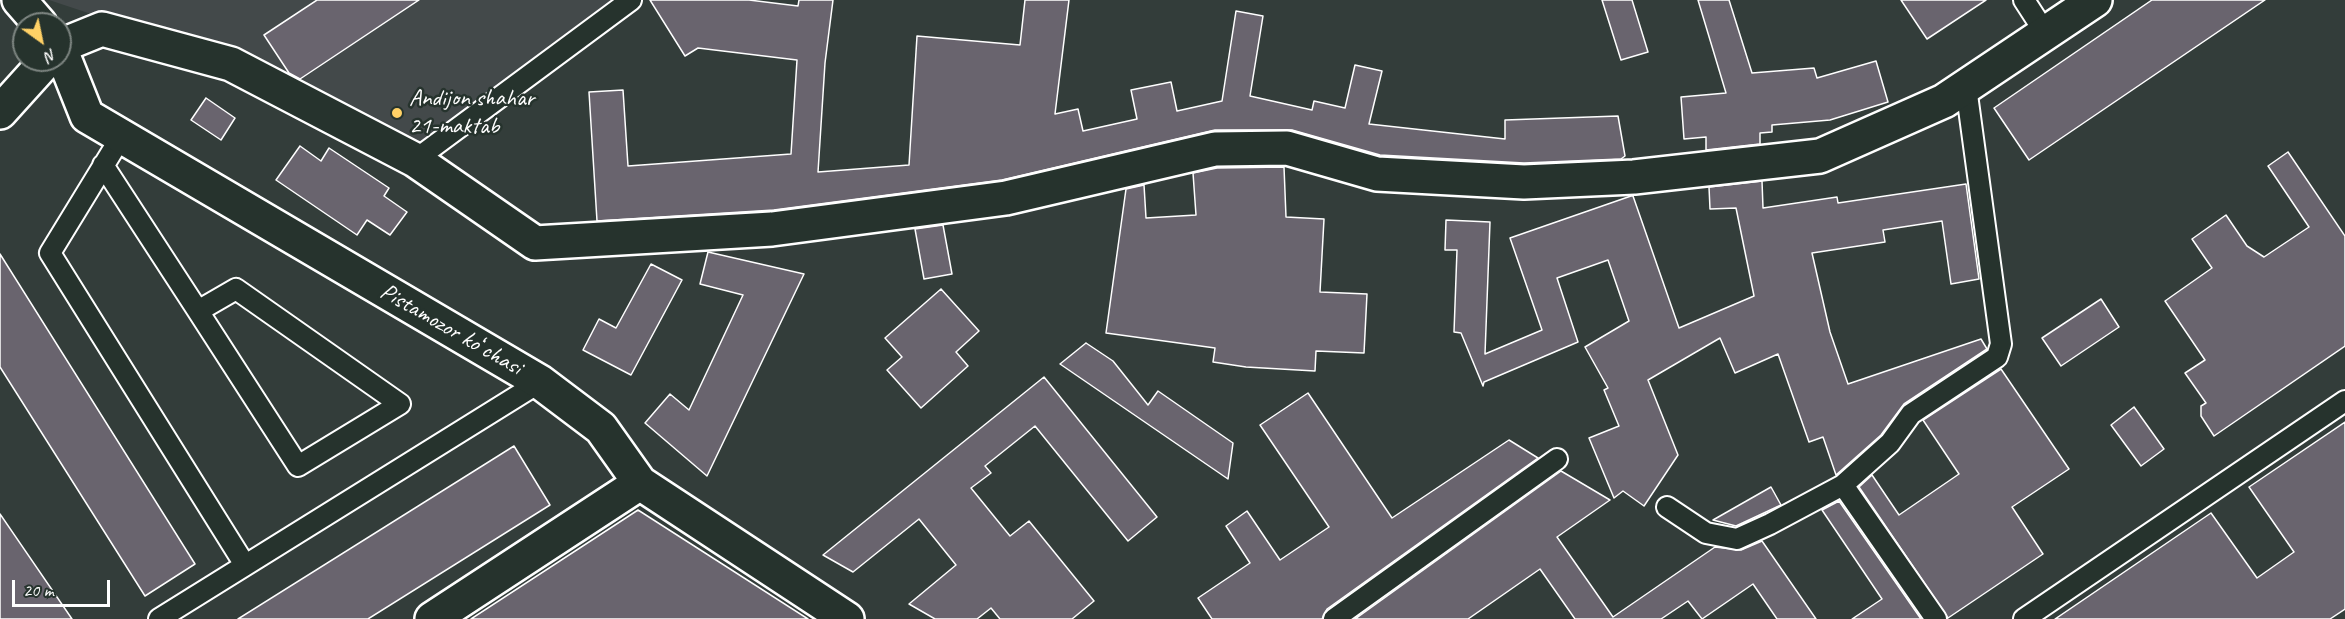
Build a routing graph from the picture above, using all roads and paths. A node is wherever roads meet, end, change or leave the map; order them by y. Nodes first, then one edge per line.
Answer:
1 (19, 0) edge
2 (631, 0) edge
3 (2024, 0) edge
4 (2095, 0) edge
5 (30, 12) edge
6 (2046, 34) junction
7 (72, 42) edge
8 (35, 72) edge
9 (70, 72) edge
10 (1966, 87) junction
11 (0, 112) edge
12 (121, 137) junction
13 (415, 160) junction
14 (104, 165) junction
15 (198, 311) junction
16 (540, 382) junction
17 (2345, 401) edge
18 (1557, 459) dead end
19 (639, 483) junction
20 (1843, 485) junction
21 (1666, 507) dead end
22 (245, 565) junction
23 (159, 619) edge
24 (432, 619) edge
25 (847, 619) edge
26 (1334, 619) edge
27 (1935, 619) edge
28 (2024, 619) edge

1 - 5 street
2 - 13 lane
3 - 6 lane
4 - 6 street
6 - 10 street
7 - 13 street
8 - 11 street
9 - 12 street, Pistamozor koʻchasi
10 - 13 street
10 - 20 lane
12 - 14 lane
12 - 16 street, Pistamozor koʻchasi
14 - 15 lane
14 - 22 lane
15 - 15 lane
16 - 19 street, Pistamozor koʻchasi
16 - 22 lane
17 - 28 lane
18 - 26 lane
19 - 24 street
19 - 25 street, Pistamozor koʻchasi
20 - 21 lane
20 - 27 lane
22 - 23 lane

